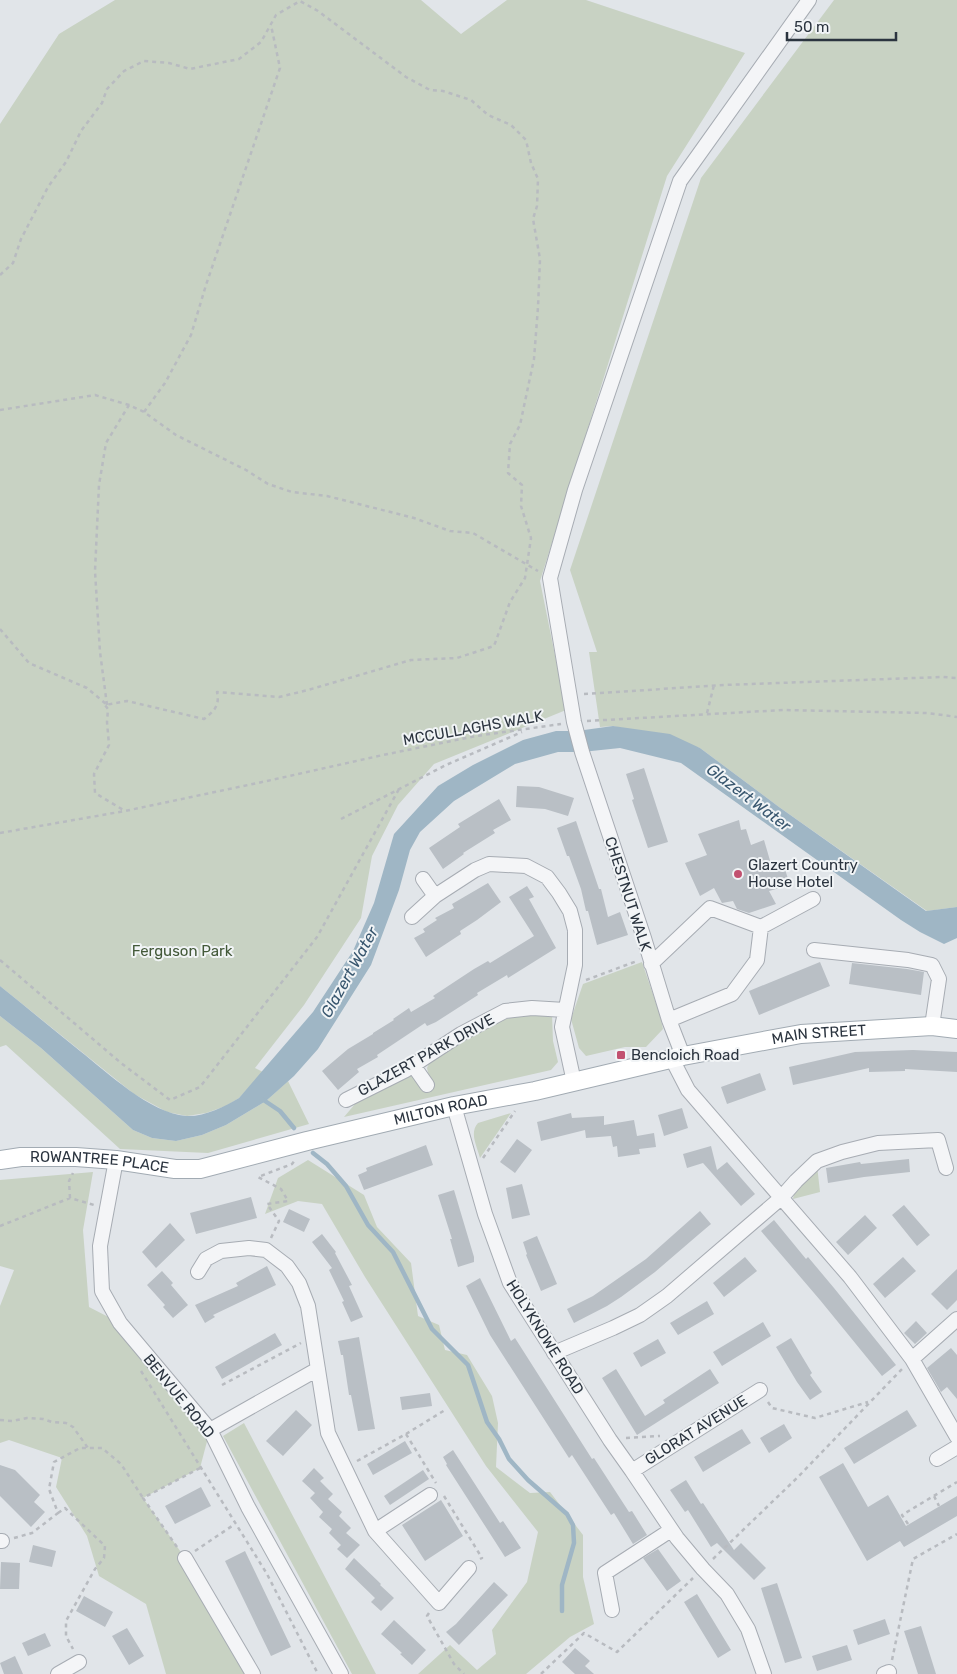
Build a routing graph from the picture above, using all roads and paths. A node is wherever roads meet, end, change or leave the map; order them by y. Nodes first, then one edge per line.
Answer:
1 (809, 0) edge
2 (271, 24) junction
3 (0, 274) edge
4 (129, 405) junction
5 (0, 410) edge
6 (144, 412) junction
7 (527, 564) junction
8 (0, 629) edge
9 (957, 678) edge
10 (714, 686) junction
11 (571, 695) junction
12 (107, 705) junction
13 (707, 714) junction
14 (957, 717) edge
15 (576, 726) junction
16 (526, 730) junction
17 (399, 789) junction
18 (125, 811) junction
19 (341, 819) dead end
20 (0, 833) edge
21 (423, 879) dead end
22 (436, 896) junction
23 (813, 899) dead end
24 (412, 917) dead end
25 (761, 927) junction
26 (814, 950) dead end
27 (0, 960) edge
28 (650, 960) junction
29 (571, 986) junction
30 (565, 1010) junction
31 (669, 1020) junction
32 (932, 1026) junction
33 (957, 1029) edge
34 (677, 1057) junction
35 (413, 1065) junction
36 (574, 1082) junction
37 (427, 1085) dead end
38 (346, 1100) dead end
39 (454, 1106) junction
40 (516, 1110) dead end
41 (297, 1158) dead end
42 (0, 1160) edge
43 (116, 1160) junction
44 (471, 1167) junction
45 (200, 1168) joint
46 (946, 1168) dead end
47 (74, 1171) dead end
48 (70, 1198) junction
49 (782, 1198) junction
50 (97, 1205) dead end
51 (0, 1226) edge
52 (266, 1250) junction
53 (198, 1272) dead end
54 (957, 1319) edge
55 (313, 1336) junction
56 (554, 1353) junction
57 (912, 1359) junction
58 (138, 1367) dead end
59 (318, 1369) junction
60 (222, 1385) dead end
61 (760, 1390) joint
62 (870, 1401) junction
63 (445, 1410) dead end
64 (0, 1420) edge
65 (210, 1430) junction
66 (406, 1434) dead end
67 (688, 1434) junction
68 (957, 1437) edge
69 (610, 1440) junction
70 (957, 1447) edge
71 (88, 1448) junction
72 (937, 1459) dead end
73 (200, 1468) junction
74 (632, 1471) junction
75 (957, 1482) edge
76 (430, 1495) dead end
77 (934, 1496) junction
78 (143, 1498) junction
79 (939, 1506) dead end
80 (58, 1513) junction
81 (235, 1524) junction
82 (908, 1524) dead end
83 (671, 1530) junction
84 (375, 1531) junction
85 (957, 1534) edge
86 (1, 1541) edge
87 (185, 1558) junction
88 (469, 1568) dead end
89 (703, 1569) junction
90 (439, 1602) junction
91 (612, 1610) dead end
92 (79, 1662) joint
93 (887, 1673) edge
94 (58, 1674) edge
95 (253, 1674) edge
96 (318, 1674) edge
97 (341, 1674) edge
98 (464, 1674) edge
99 (541, 1674) edge
100 (764, 1674) edge

1 - 11 street, CHESTNUT WALK
2 - 3 path
2 - 6 path
2 - 7 path
4 - 5 path
4 - 6 path
4 - 12 path
6 - 7 path
7 - 12 path
8 - 12 path
9 - 10 path
10 - 11 path
10 - 13 path
11 - 15 street, CHESTNUT WALK
12 - 18 path
13 - 14 path, MCCULLAGHS WALK
13 - 15 path, MCCULLAGHS WALK
15 - 16 path, MCCULLAGHS WALK
15 - 28 street, CHESTNUT WALK
16 - 17 path
16 - 18 path, MCCULLAGHS WALK
17 - 19 path
17 - 27 path
18 - 20 path, MCCULLAGHS WALK
21 - 22 street
22 - 24 street
22 - 29 street
23 - 25 street
25 - 28 street
25 - 31 street
26 - 32 street
28 - 29 path
28 - 31 street, CHESTNUT WALK
29 - 30 street
30 - 35 street, GLAZERT PARK DRIVE
30 - 36 street
31 - 34 street, CHESTNUT WALK
32 - 33 main road, MAIN STREET
32 - 34 main road, MAIN STREET
34 - 36 main road, MILTON ROAD
34 - 49 street
35 - 37 street
35 - 38 street, GLAZERT PARK DRIVE
36 - 39 main road, MILTON ROAD
39 - 44 street, HOLYKNOWE ROAD
39 - 45 main road, MILTON ROAD
40 - 44 path
41 - 52 path
42 - 43 main road, ROWANTREE PLACE
43 - 45 main road, ROWANTREE PLACE
43 - 65 street, BENVUE ROAD
44 - 56 street, HOLYKNOWE ROAD
46 - 49 street
47 - 48 path
48 - 50 path
48 - 51 path
49 - 56 street
49 - 57 street
52 - 53 street
52 - 55 street
54 - 57 street
55 - 59 street
55 - 60 path
56 - 69 street, HOLYKNOWE ROAD
57 - 62 path
57 - 68 street
58 - 73 path
59 - 65 street
59 - 84 street
61 - 62 path
61 - 67 street, GLORAT AVENUE
62 - 89 path
63 - 66 path
64 - 71 path
65 - 97 street, BENVUE ROAD
67 - 69 path
67 - 74 street, GLORAT AVENUE
69 - 74 street, HOLYKNOWE ROAD
70 - 72 street
71 - 78 path
71 - 80 path
73 - 78 path
73 - 81 path
74 - 83 street, HOLYKNOWE ROAD
75 - 77 path
76 - 84 street
77 - 79 path
77 - 82 path
78 - 87 path
80 - 86 path
80 - 92 path
81 - 87 path
81 - 96 path
83 - 89 street, HOLYKNOWE ROAD
83 - 91 street
84 - 90 street
85 - 93 path
87 - 95 street
88 - 90 street
89 - 99 path
89 - 100 street, HOLYKNOWE ROAD
90 - 98 path
92 - 94 street

